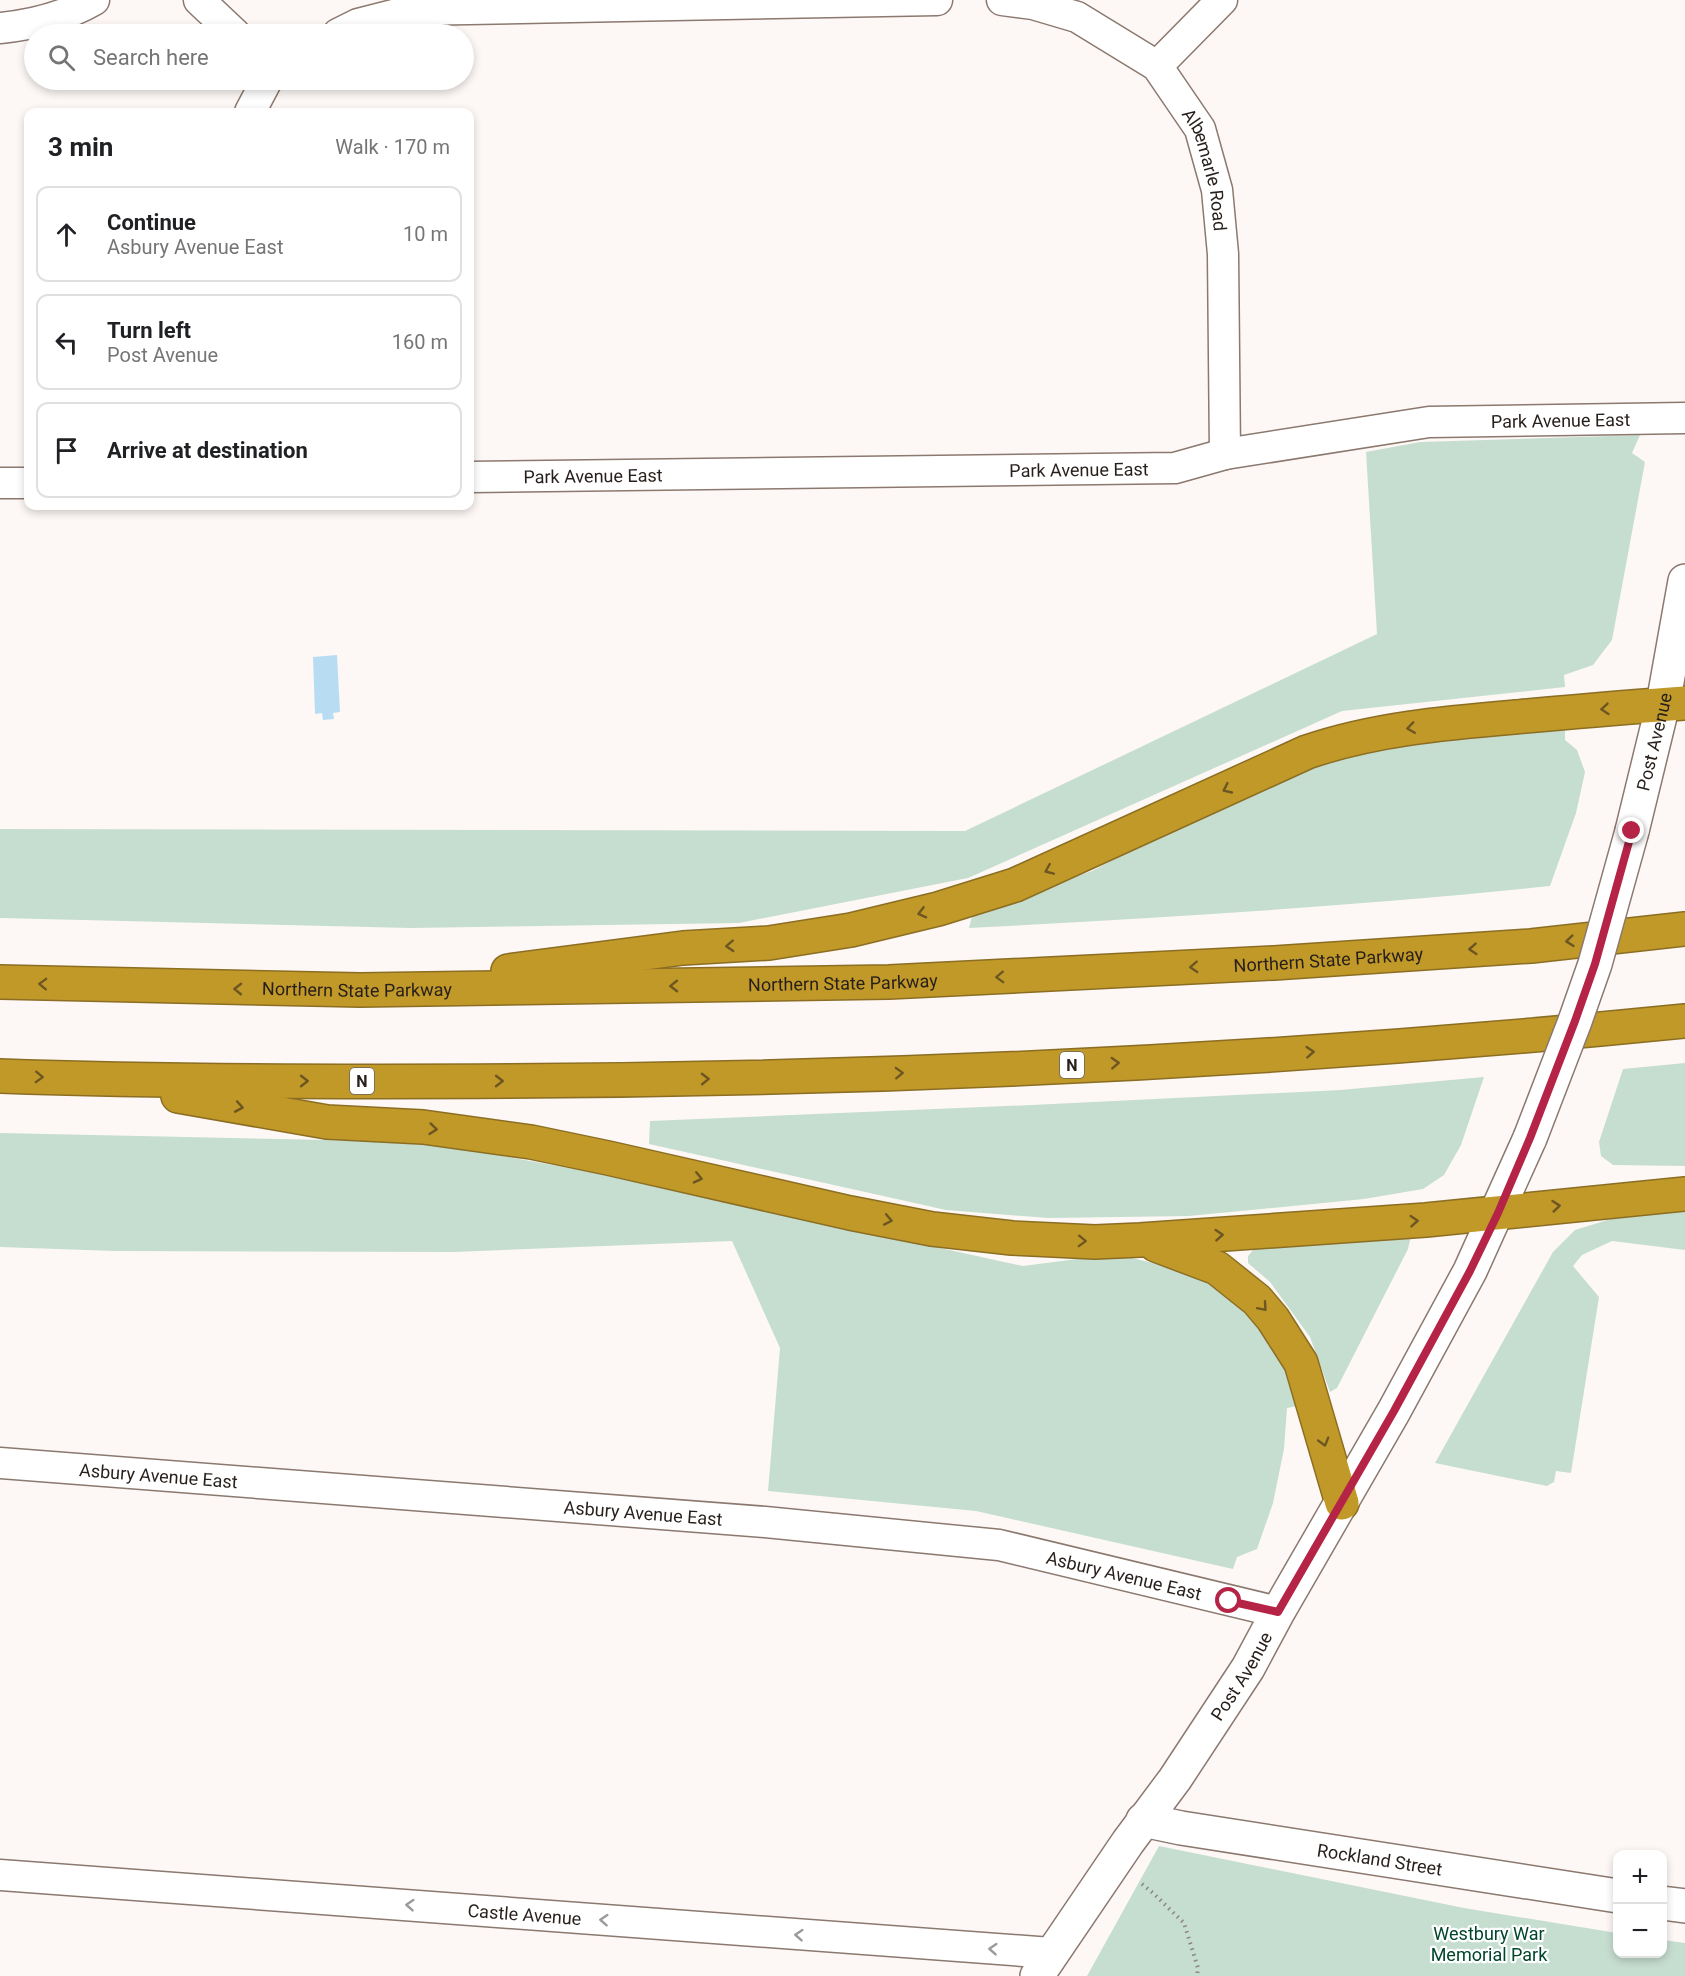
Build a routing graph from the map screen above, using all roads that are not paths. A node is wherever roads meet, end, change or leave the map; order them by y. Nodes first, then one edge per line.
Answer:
1 (94, 0) edge
2 (199, 0) edge
3 (938, 0) edge
4 (1002, 0) edge
5 (1222, 0) edge
6 (713, 2) edge
7 (27, 24) edge
8 (224, 24) edge
9 (358, 24) edge
10 (24, 25) edge
11 (0, 28) edge
12 (1157, 66) junction
13 (262, 90) edge
14 (252, 108) edge
15 (1685, 418) edge
16 (1224, 454) junction
17 (474, 477) edge
18 (0, 483) edge
19 (24, 483) edge
20 (1685, 581) edge
21 (1674, 704) edge
22 (1685, 929) edge
23 (0, 982) edge
24 (360, 990) junction
25 (1685, 1021) edge
26 (0, 1076) edge
27 (78, 1078) junction
28 (1685, 1194) edge
29 (1498, 1213) junction
30 (1140, 1240) junction
31 (0, 1463) edge
32 (1341, 1503) junction
33 (1278, 1612) junction
34 (1143, 1820) junction
35 (0, 1875) edge
36 (1613, 1895) edge
37 (1667, 1904) edge
38 (1685, 1906) edge
39 (1044, 1965) edge

1 - 7 street
2 - 8 street
3 - 6 street
4 - 12 street, Albemarle Road
5 - 12 street
6 - 9 street
10 - 11 street
12 - 16 street, Albemarle Road
13 - 14 street
15 - 16 street, Park Avenue East
16 - 17 street, Park Avenue East
18 - 19 street
20 - 21 main road, Post Avenue
21 -> 24 highway
21 - 29 main road, Post Avenue, bridge
22 -> 24 highway, Northern State Parkway
24 -> 23 highway, Northern State Parkway
27 -> 25 highway, N
26 -> 27 highway, N
27 -> 30 highway
29 -> 28 highway
30 -> 29 highway
29 - 32 main road, Post Avenue
30 -> 32 highway
31 - 33 street, Asbury Avenue East
32 - 33 main road, Post Avenue
33 - 34 main road, Post Avenue
34 - 36 main road, Rockland Street
34 - 39 main road, Post Avenue
39 -> 35 street, Castle Avenue
37 - 38 main road

